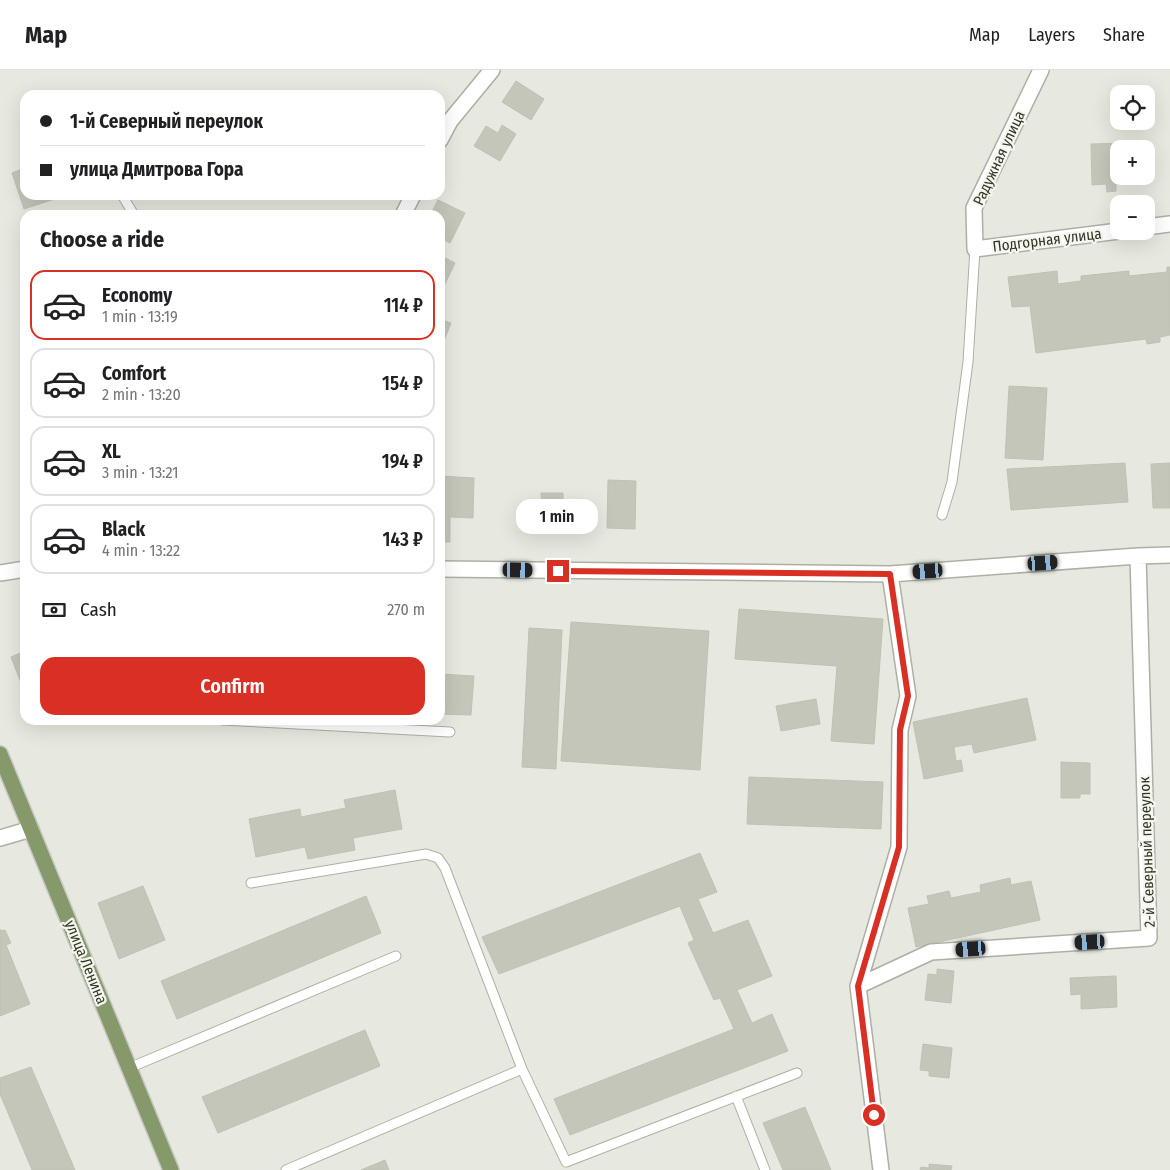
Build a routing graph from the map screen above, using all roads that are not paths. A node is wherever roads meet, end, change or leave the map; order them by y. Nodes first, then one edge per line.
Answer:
1 (492, 70) edge
2 (1040, 70) edge
3 (445, 130) edge
4 (1170, 224) edge
5 (1155, 226) edge
6 (1110, 232) edge
7 (975, 249) junction
8 (942, 515) dead end
9 (1138, 556) junction
10 (1170, 556) edge
11 (445, 569) edge
12 (20, 570) edge
13 (0, 573) edge
14 (890, 574) junction
15 (317, 725) edge
16 (450, 732) dead end
17 (0, 754) edge
18 (31, 829) junction
19 (0, 838) edge
20 (251, 883) dead end
21 (396, 956) dead end
22 (858, 986) junction
23 (129, 1068) junction
24 (522, 1069) junction
25 (797, 1073) dead end
26 (736, 1096) junction
27 (171, 1170) edge
28 (286, 1170) edge
29 (765, 1170) edge
30 (881, 1170) edge

1 - 3 street
2 - 7 street, Радужная улица
4 - 5 street
6 - 7 street, Подгорная улица
7 - 8 lane
9 - 10 street
9 - 14 street
9 - 22 street, 2-й Северный переулок
11 - 14 street
12 - 13 street
14 - 22 street
15 - 16 lane
17 - 18 main road, улица Ленина
18 - 19 street
18 - 23 main road, улица Ленина
20 - 24 lane
21 - 23 lane
22 - 30 street
23 - 27 main road, улица Ленина
24 - 26 lane
24 - 28 lane
25 - 26 lane
26 - 29 lane

